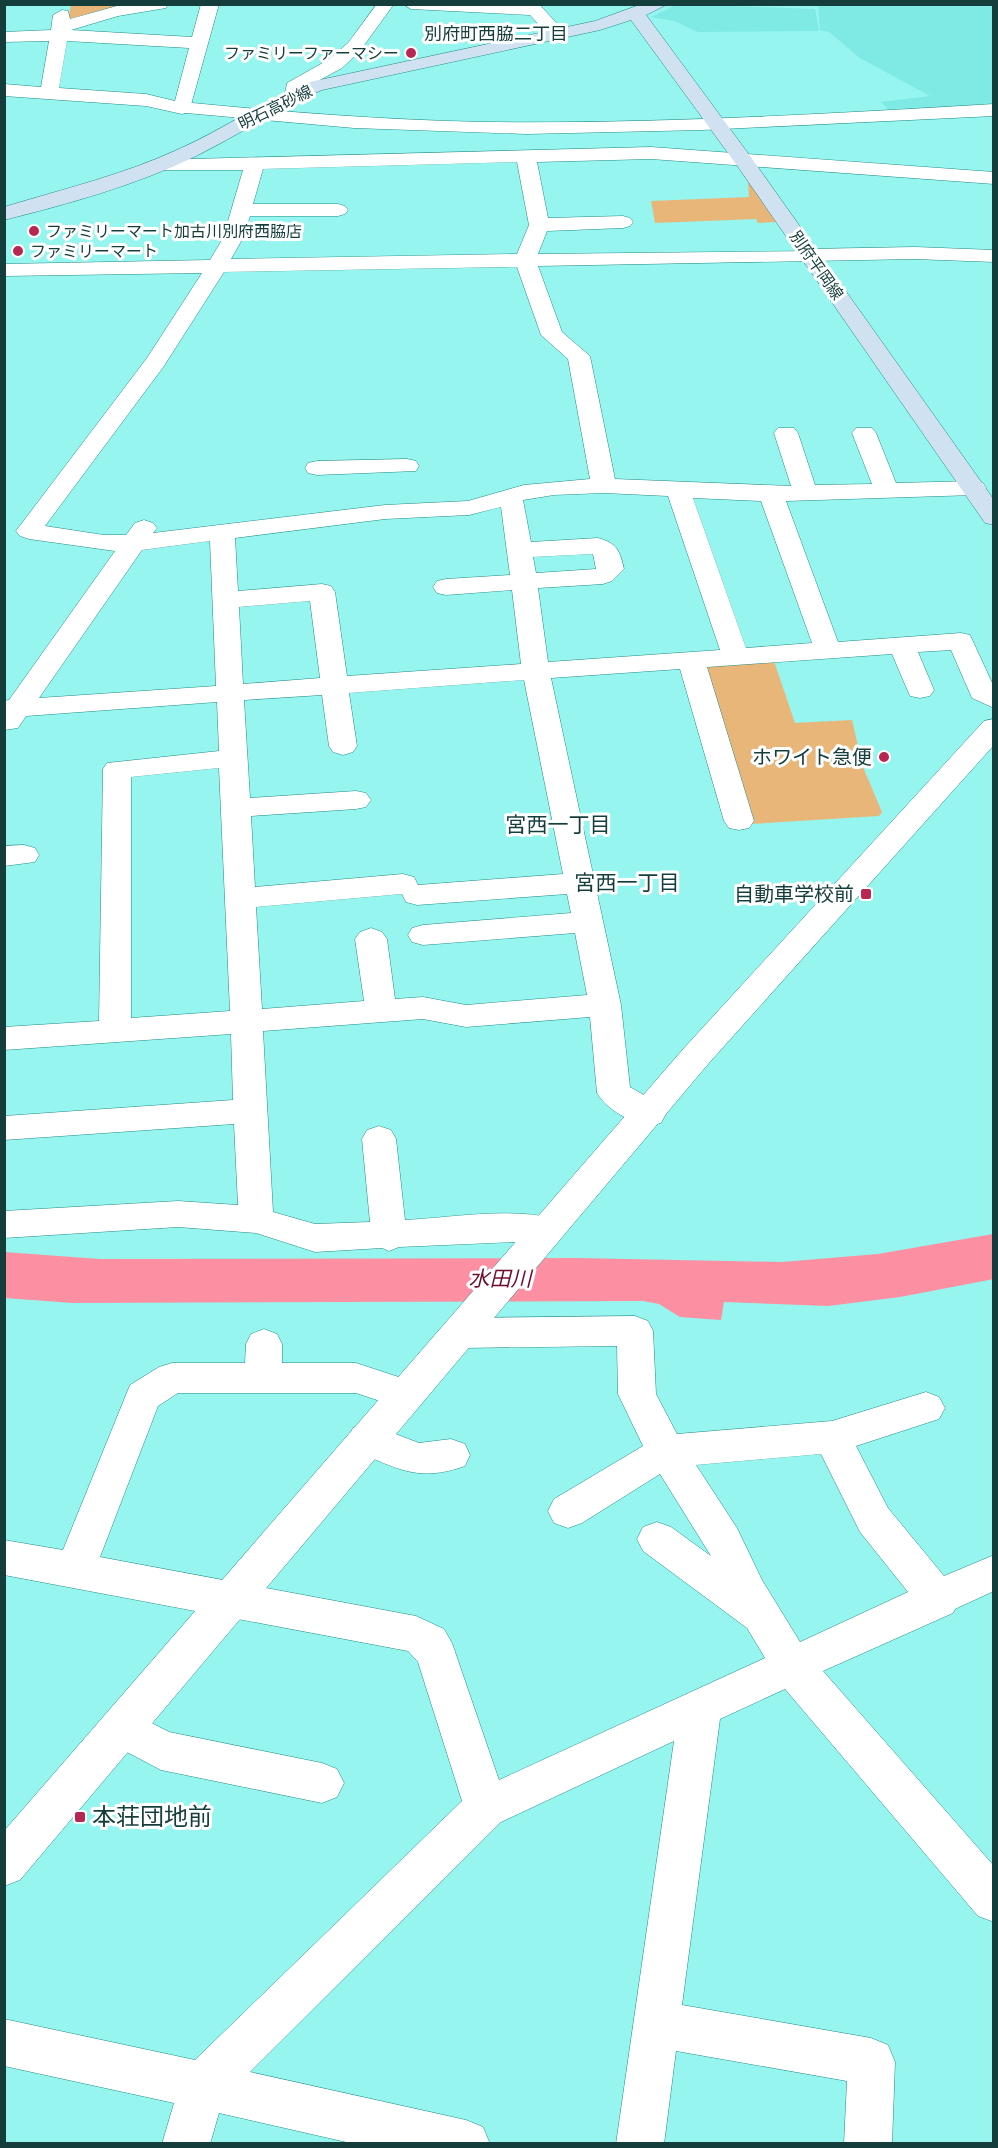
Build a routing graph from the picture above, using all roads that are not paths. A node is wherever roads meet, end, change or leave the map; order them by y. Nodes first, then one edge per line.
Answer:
1 (64, 4) edge
2 (160, 4) edge
3 (210, 4) edge
4 (386, 4) edge
5 (411, 4) edge
6 (660, 4) edge
7 (632, 9) edge
8 (59, 32) junction
9 (557, 34) junction
10 (4, 37) edge
11 (198, 43) junction
12 (4, 90) edge
13 (49, 93) junction
14 (294, 94) junction
15 (182, 108) junction
16 (993, 110) edge
17 (256, 115) junction
18 (717, 125) junction
19 (526, 156) junction
20 (743, 160) junction
21 (255, 163) junction
22 (156, 166) junction
23 (993, 178) edge
24 (243, 210) junction
25 (338, 210) dead end
26 (4, 214) edge
27 (623, 222) dead end
28 (593, 223) junction
29 (539, 225) junction
30 (601, 249) dead end
31 (810, 255) junction
32 (993, 256) edge
33 (525, 260) junction
34 (217, 266) junction
35 (4, 270) edge
36 (786, 433) dead end
37 (864, 433) dead end
38 (317, 468) dead end
39 (604, 486) junction
40 (974, 488) junction
41 (678, 490) junction
42 (887, 490) junction
43 (805, 493) junction
44 (771, 494) junction
45 (510, 498) junction
46 (408, 511) junction
47 (993, 518) edge
48 (222, 532) junction
49 (140, 533) junction
50 (519, 550) junction
51 (523, 581) junction
52 (446, 587) dead end
53 (226, 600) junction
54 (902, 645) junction
55 (828, 650) junction
56 (736, 657) junction
57 (692, 660) junction
58 (536, 672) junction
59 (333, 685) junction
60 (920, 690) dead end
61 (230, 692) junction
62 (993, 700) edge
63 (8, 715) edge
64 (993, 727) edge
65 (342, 746) dead end
66 (234, 758) junction
67 (356, 800) dead end
68 (236, 808) junction
69 (739, 821) dead end
70 (579, 883) junction
71 (240, 898) junction
72 (587, 922) junction
73 (423, 935) dead end
74 (371, 939) dead end
75 (605, 1005) junction
76 (381, 1012) junction
77 (246, 1022) junction
78 (114, 1032) junction
79 (4, 1039) edge
80 (251, 1112) junction
81 (649, 1114) junction
82 (4, 1128) edge
83 (379, 1139) dead end
84 (256, 1220) junction
85 (4, 1225) edge
86 (546, 1230) junction
87 (389, 1237) junction
88 (460, 1333) junction
89 (406, 1395) junction
90 (926, 1408) dead end
91 (832, 1437) junction
92 (367, 1439) junction
93 (666, 1451) junction
94 (451, 1455) dead end
95 (568, 1511) dead end
96 (657, 1539) dead end
97 (4, 1557) edge
98 (75, 1570) junction
99 (993, 1572) edge
100 (234, 1599) junction
101 (939, 1600) junction
102 (761, 1616) junction
103 (792, 1666) junction
104 (700, 1710) junction
105 (123, 1728) junction
106 (322, 1783) dead end
107 (486, 1807) junction
108 (4, 1865) edge
109 (993, 1900) edge
110 (658, 2024) junction
111 (4, 2042) edge
112 (202, 2087) junction
113 (186, 2144) edge
114 (465, 2144) edge
115 (640, 2144) edge
116 (868, 2144) edge

1 - 8 street
2 - 8 street
3 - 11 street
4 - 14 street
5 - 9 street
6 - 7 main road, 明石高砂線
7 - 9 main road, 明石高砂線
7 - 18 main road, 別府平岡線
8 - 10 street
8 - 11 street
8 - 13 street
9 - 14 main road, 明石高砂線
11 - 15 street
12 - 13 street
13 - 15 street
14 - 17 main road, 明石高砂線
15 - 17 street
16 - 18 street
17 - 18 street
17 - 22 main road, 明石高砂線
18 - 20 main road, 別府平岡線
19 - 20 street
19 - 21 street
19 - 29 street
20 - 23 street
20 - 31 main road, 別府平岡線
21 - 22 street
21 - 24 street
22 - 26 main road, 明石高砂線
24 - 25 street
24 - 34 street
27 - 28 street
28 - 29 street
28 - 30 street
29 - 33 street
31 - 32 street
31 - 33 street
31 - 40 main road, 別府平岡線
33 - 34 street
33 - 39 street
34 - 35 street
34 - 49 street
36 - 43 street
37 - 42 street
38 - 46 street
39 - 41 street
39 - 45 street
40 - 42 street
40 - 47 main road, 別府平岡線
41 - 44 street
41 - 56 street
42 - 43 street
43 - 44 street
44 - 55 street
45 - 46 street
45 - 50 street
46 - 48 street
48 - 49 street
48 - 53 street
49 - 63 street
50 - 51 street
50 - 51 street
51 - 52 street
51 - 58 street
53 - 59 street
53 - 61 street
54 - 55 street
54 - 60 street
54 - 62 street
55 - 56 street
56 - 57 street
57 - 58 street
57 - 69 street
58 - 59 street
58 - 70 street
59 - 61 street
59 - 65 street
61 - 63 street
61 - 66 street
64 - 81 street
66 - 68 street
66 - 78 street
67 - 68 street
68 - 71 street
70 - 71 street
70 - 72 street
71 - 77 street
72 - 73 street
72 - 75 street
74 - 76 street
75 - 76 street
75 - 81 street
76 - 77 street
77 - 78 street
77 - 80 street
78 - 79 street
80 - 82 street
80 - 84 street
81 - 86 street
83 - 87 street
84 - 85 street
84 - 87 street
86 - 87 street
86 - 88 street
88 - 89 street
88 - 93 street
89 - 92 street
89 - 98 street
90 - 91 street
91 - 93 street
91 - 101 street
92 - 94 street
92 - 100 street
93 - 95 street
93 - 102 street
96 - 102 street
97 - 98 street
98 - 100 street
99 - 101 street
100 - 105 street
100 - 107 street
101 - 103 street
102 - 103 street
103 - 104 street
103 - 109 street
104 - 107 street
104 - 110 street
105 - 106 street
105 - 108 street
107 - 112 street
110 - 115 street
110 - 116 street
111 - 112 street
112 - 113 street
112 - 114 street

